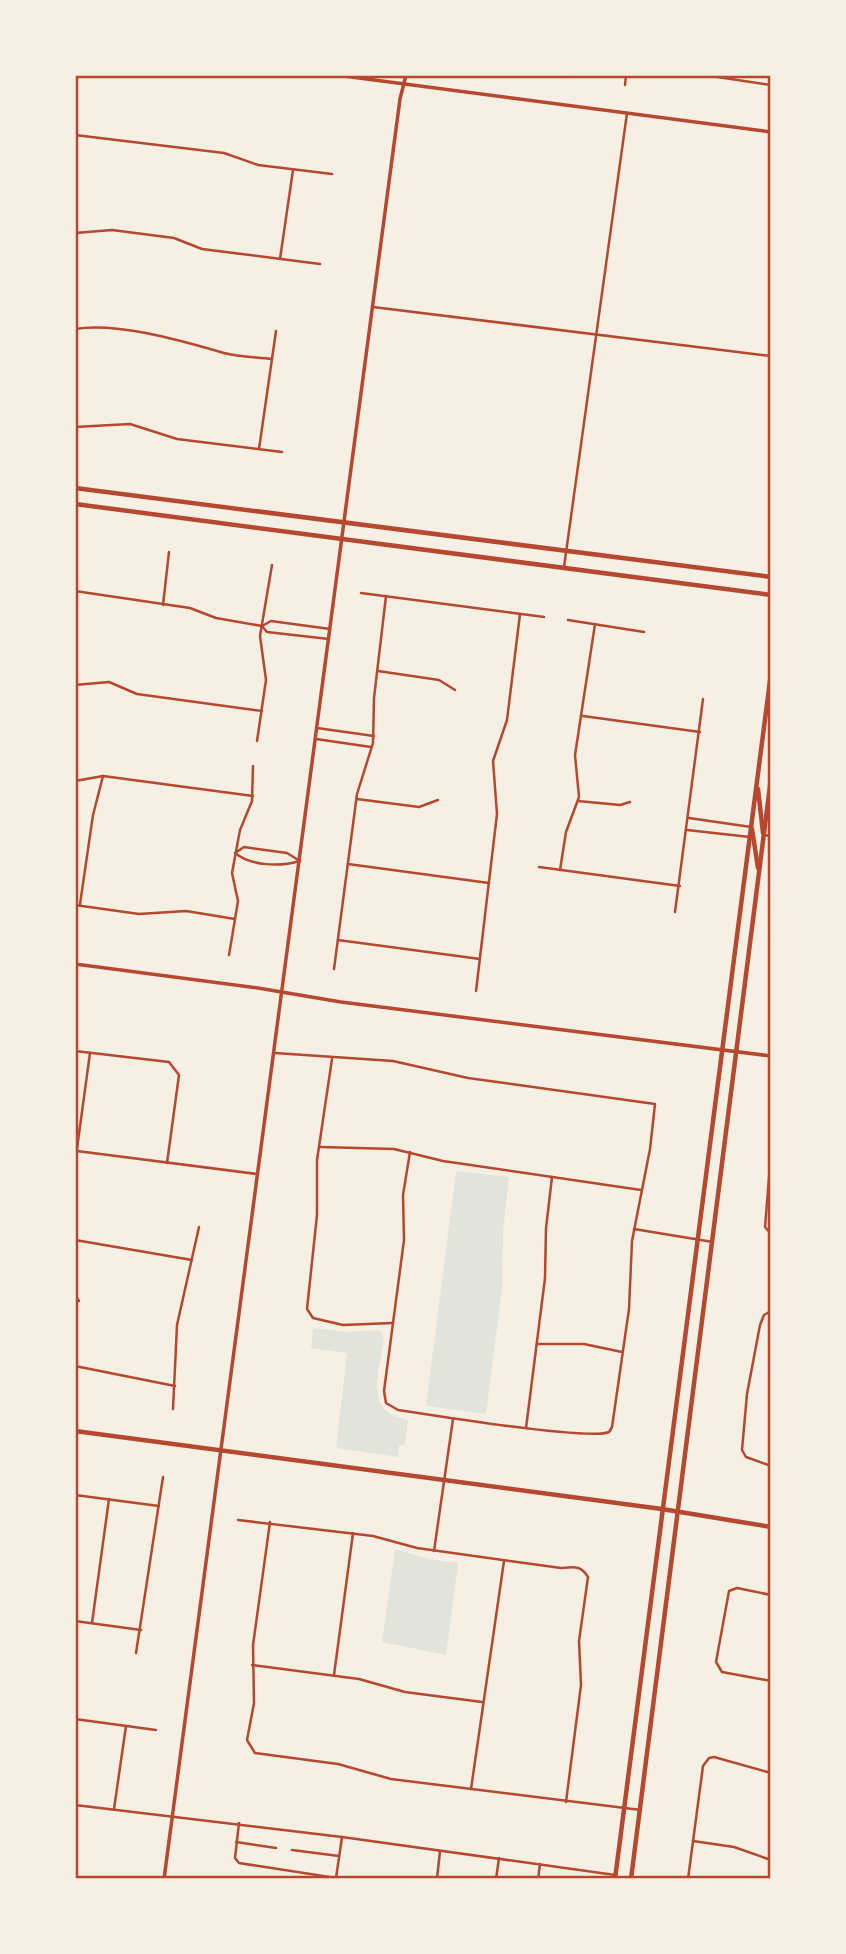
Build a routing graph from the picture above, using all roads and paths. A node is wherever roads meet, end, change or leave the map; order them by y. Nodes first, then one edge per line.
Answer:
1 (339, 75) edge
2 (406, 75) edge
3 (626, 75) edge
4 (704, 75) edge
5 (746, 75) edge
6 (745, 81) junction
7 (405, 85) junction
8 (625, 85) dead end
9 (771, 85) edge
10 (627, 113) junction
11 (771, 132) edge
12 (75, 135) edge
13 (293, 170) junction
14 (332, 174) dead end
15 (75, 233) edge
16 (280, 259) junction
17 (320, 264) dead end
18 (373, 307) junction
19 (75, 329) edge
20 (276, 331) dead end
21 (596, 333) junction
22 (771, 356) edge
23 (272, 359) junction
24 (75, 427) edge
25 (259, 450) junction
26 (282, 452) dead end
27 (75, 488) edge
28 (75, 504) edge
29 (345, 520) junction
30 (342, 538) junction
31 (566, 550) junction
32 (169, 552) dead end
33 (272, 565) dead end
34 (564, 569) junction
35 (771, 577) edge
36 (75, 591) edge
37 (361, 593) dead end
38 (771, 595) edge
39 (386, 596) junction
40 (163, 605) junction
41 (520, 614) junction
42 (544, 617) dead end
43 (568, 620) dead end
44 (595, 624) junction
45 (262, 626) junction
46 (330, 629) junction
47 (644, 632) dead end
48 (329, 639) junction
49 (377, 671) junction
50 (771, 673) edge
51 (75, 685) edge
52 (455, 690) dead end
53 (703, 699) dead end
54 (262, 711) junction
55 (583, 716) junction
56 (317, 729) junction
57 (700, 732) junction
58 (374, 736) junction
59 (316, 739) junction
60 (257, 741) dead end
61 (373, 747) junction
62 (253, 766) dead end
63 (103, 776) junction
64 (771, 778) edge
65 (75, 781) edge
66 (757, 782) junction
67 (253, 796) junction
68 (357, 799) junction
69 (438, 800) dead end
70 (578, 801) junction
71 (630, 802) dead end
72 (689, 818) junction
73 (751, 827) junction
74 (768, 827) edge
75 (687, 830) junction
76 (764, 835) junction
77 (771, 836) edge
78 (750, 837) junction
79 (235, 853) junction
80 (300, 861) junction
81 (348, 864) junction
82 (539, 867) dead end
83 (561, 870) junction
84 (759, 876) junction
85 (489, 883) junction
86 (680, 886) junction
87 (78, 905) edge
88 (675, 912) dead end
89 (235, 919) junction
90 (338, 940) junction
91 (229, 955) dead end
92 (480, 959) junction
93 (75, 964) edge
94 (334, 969) dead end
95 (476, 991) dead end
96 (282, 992) junction
97 (75, 1051) edge
98 (722, 1051) junction
99 (737, 1051) junction
100 (90, 1053) junction
101 (275, 1053) junction
102 (771, 1056) edge
103 (332, 1059) junction
104 (319, 1147) junction
105 (77, 1151) junction
106 (410, 1152) junction
107 (771, 1153) edge
108 (75, 1163) edge
109 (167, 1163) junction
110 (770, 1168) edge
111 (257, 1174) junction
112 (552, 1176) junction
113 (642, 1190) junction
114 (199, 1227) dead end
115 (634, 1229) junction
116 (769, 1233) edge
117 (699, 1239) junction
118 (76, 1240) edge
119 (713, 1242) junction
120 (75, 1248) edge
121 (192, 1260) junction
122 (75, 1295) edge
123 (79, 1301) dead end
124 (771, 1311) edge
125 (392, 1323) junction
126 (537, 1344) junction
127 (622, 1352) junction
128 (75, 1366) edge
129 (176, 1386) junction
130 (173, 1409) dead end
131 (453, 1418) junction
132 (526, 1428) junction
133 (75, 1431) edge
134 (220, 1450) junction
135 (771, 1466) edge
136 (163, 1477) dead end
137 (444, 1480) junction
138 (75, 1495) edge
139 (109, 1499) junction
140 (159, 1506) junction
141 (662, 1509) junction
142 (680, 1511) junction
143 (238, 1520) dead end
144 (270, 1522) junction
145 (771, 1527) edge
146 (353, 1533) junction
147 (434, 1551) junction
148 (504, 1560) junction
149 (771, 1595) edge
150 (75, 1621) edge
151 (92, 1623) junction
152 (141, 1630) junction
153 (136, 1653) dead end
154 (252, 1665) junction
155 (334, 1675) junction
156 (771, 1681) edge
157 (482, 1702) junction
158 (75, 1719) edge
159 (125, 1726) junction
160 (156, 1730) dead end
161 (771, 1773) edge
162 (471, 1789) junction
163 (566, 1802) junction
164 (75, 1805) edge
165 (114, 1808) junction
166 (625, 1809) junction
167 (641, 1810) junction
168 (173, 1815) junction
169 (239, 1824) junction
170 (342, 1837) junction
171 (693, 1841) junction
172 (236, 1842) junction
173 (276, 1848) dead end
174 (292, 1850) dead end
175 (440, 1850) junction
176 (339, 1856) junction
177 (499, 1858) junction
178 (771, 1860) edge
179 (540, 1864) junction
180 (615, 1877) edge
181 (164, 1879) edge
182 (437, 1879) edge
183 (496, 1879) edge
184 (538, 1879) edge
185 (631, 1879) edge
186 (688, 1879) edge

1 - 7 street
2 - 7 street
3 - 8 street
4 - 6 street
5 - 6 street
6 - 9 street
7 - 10 street
7 - 18 street
10 - 11 street
10 - 21 street
12 - 13 street
13 - 14 street
13 - 16 street
15 - 16 street
16 - 17 street
18 - 21 street
18 - 29 street
19 - 23 street
20 - 23 street
21 - 22 street
21 - 31 street
23 - 25 street
24 - 25 street
25 - 26 street
27 - 29 main road
28 - 30 main road
29 - 30 street
29 - 31 main road
30 - 34 main road
30 - 46 street
31 - 34 street
31 - 35 main road
32 - 40 street
33 - 45 street
34 - 38 main road
36 - 40 street
37 - 39 street
39 - 41 street
39 - 49 street
40 - 45 street
41 - 42 street
41 - 85 street
43 - 44 street
44 - 47 street
44 - 55 street
45 - 46 street
45 - 48 street
45 - 54 street
46 - 48 street
48 - 56 street
49 - 52 street
49 - 58 street
50 - 66 main road
51 - 54 street
53 - 57 street
54 - 60 street
55 - 57 street
55 - 70 street
56 - 58 street
56 - 59 street
57 - 72 street
58 - 61 street
59 - 61 street
59 - 80 street
61 - 68 street
62 - 67 street
63 - 65 street
63 - 67 street
63 - 87 street
64 - 74 main road
66 - 73 main road
66 - 76 main road
67 - 79 street
68 - 69 street
68 - 81 street
70 - 71 street
70 - 83 street
72 - 73 street
72 - 75 street
73 - 78 main road
73 - 84 main road
74 - 76 main road
75 - 78 street
75 - 86 street
76 - 77 street
76 - 84 main road
78 - 98 main road
79 - 80 street
79 - 80 street
79 - 89 street
80 - 96 street
81 - 85 street
81 - 90 street
82 - 83 street
83 - 86 street
84 - 99 main road
85 - 92 street
86 - 88 street
87 - 89 street
89 - 91 street
90 - 92 street
90 - 94 street
92 - 95 street
93 - 96 street
96 - 98 street
96 - 101 street
97 - 100 street
98 - 99 street
98 - 117 main road
99 - 102 street
99 - 119 main road
100 - 105 street
100 - 109 street
101 - 103 street
101 - 111 street
103 - 104 street
103 - 113 street
104 - 106 street
104 - 125 street
105 - 108 street
105 - 109 street
106 - 112 street
106 - 125 street
107 - 110 street
109 - 111 street
110 - 116 street
111 - 134 street
112 - 113 street
112 - 126 street
113 - 115 street
114 - 121 street
115 - 117 street
115 - 127 street
117 - 119 street
117 - 141 main road
118 - 120 street
118 - 121 street
119 - 142 main road
121 - 129 street
122 - 123 street
124 - 135 street
125 - 131 street
126 - 127 street
126 - 132 street
127 - 132 street
128 - 129 street
129 - 130 street
131 - 132 street
131 - 137 street
133 - 134 main road
134 - 137 main road
134 - 168 street
136 - 140 street
137 - 141 main road
137 - 147 street
138 - 139 street
139 - 140 street
139 - 151 street
140 - 152 street
141 - 142 main road
141 - 166 main road
142 - 145 main road
142 - 167 main road
143 - 144 street
144 - 146 street
144 - 154 street
146 - 147 street
146 - 155 street
147 - 148 street
148 - 157 street
148 - 163 street
149 - 156 street
150 - 151 street
151 - 152 street
152 - 153 street
154 - 155 street
154 - 162 street
155 - 157 street
157 - 162 street
158 - 159 street
159 - 160 street
159 - 165 street
161 - 171 street
162 - 163 street
163 - 166 street
164 - 165 street
165 - 168 street
166 - 167 street
166 - 180 main road
167 - 185 main road
168 - 169 street
168 - 181 street
169 - 170 street
169 - 172 street
170 - 175 street
170 - 176 street
171 - 178 street
171 - 186 street
172 - 173 street
172 - 176 street
174 - 176 street
175 - 177 street
175 - 182 street
177 - 179 street
177 - 183 street
179 - 180 street
179 - 184 street

